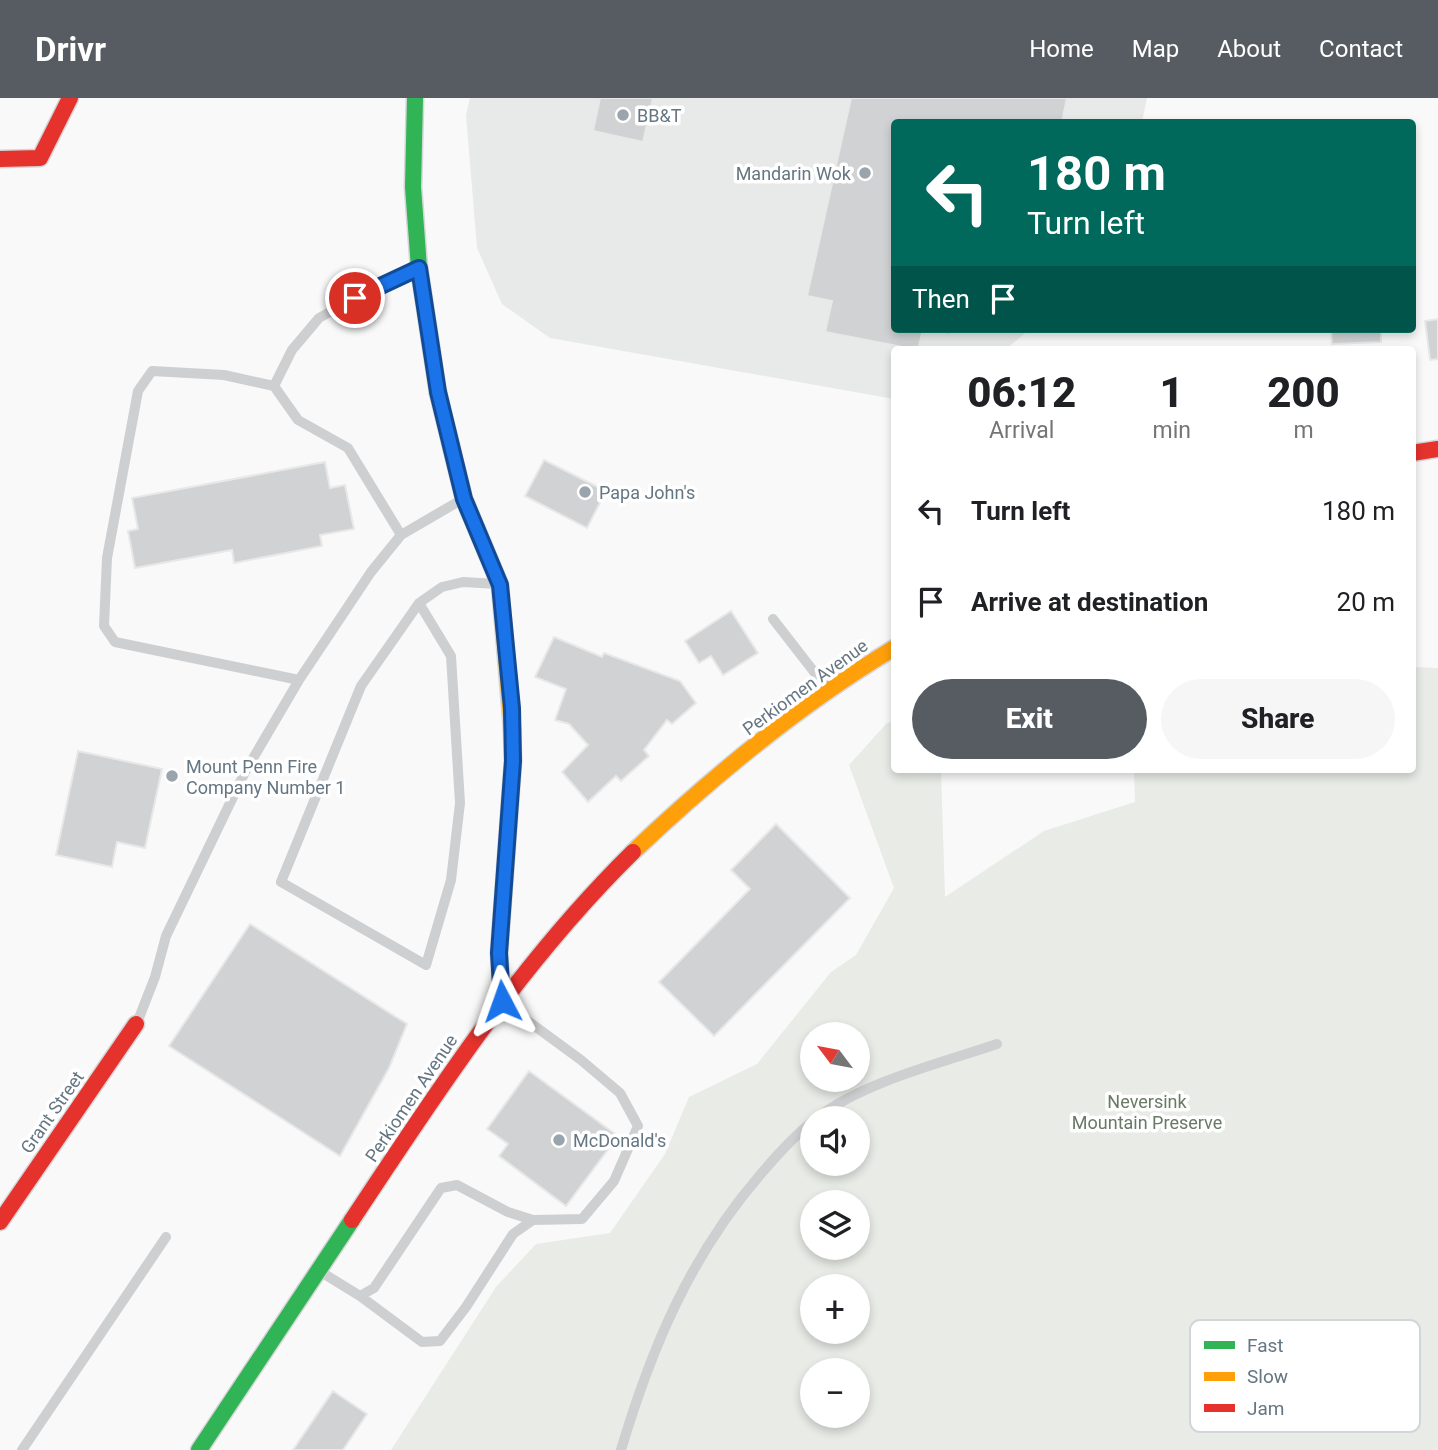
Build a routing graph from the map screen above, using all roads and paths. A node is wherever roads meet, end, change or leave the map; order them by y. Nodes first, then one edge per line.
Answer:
1 (70, 98) edge
2 (415, 98) edge
3 (0, 159) edge
4 (419, 268) junction
5 (274, 386) junction
6 (1438, 449) edge
7 (1416, 452) edge
8 (464, 499) junction
9 (401, 535) junction
10 (500, 585) junction
11 (419, 603) junction
12 (773, 619) dead end
13 (891, 650) edge
14 (299, 680) junction
15 (829, 691) junction
16 (502, 1001) junction
17 (136, 1024) joint
18 (997, 1044) dead end
19 (833, 1106) edge
20 (800, 1131) edge
21 (533, 1220) junction
22 (0, 1222) edge
23 (166, 1237) dead end
24 (318, 1271) junction
25 (360, 1296) junction
26 (22, 1450) edge
27 (199, 1450) edge
28 (621, 1450) edge

1 - 3 main road
2 - 4 main road
4 - 5 lane
4 - 8 main road
5 - 9 lane
5 - 14 lane
6 - 7 main road
8 - 9 lane
8 - 10 main road
9 - 14 lane
10 - 11 lane
10 - 16 main road
11 - 11 lane
12 - 15 lane
13 - 15 main road, Perkiomen Avenue
14 - 17 lane
15 - 16 main road, Perkiomen Avenue
16 - 21 lane
16 - 24 main road, Perkiomen Avenue
17 - 22 main road, Grant Street
18 - 19 lane
20 - 28 lane
21 - 25 lane
21 - 25 lane
23 - 26 lane
24 - 25 lane
24 - 27 main road, Perkiomen Avenue

